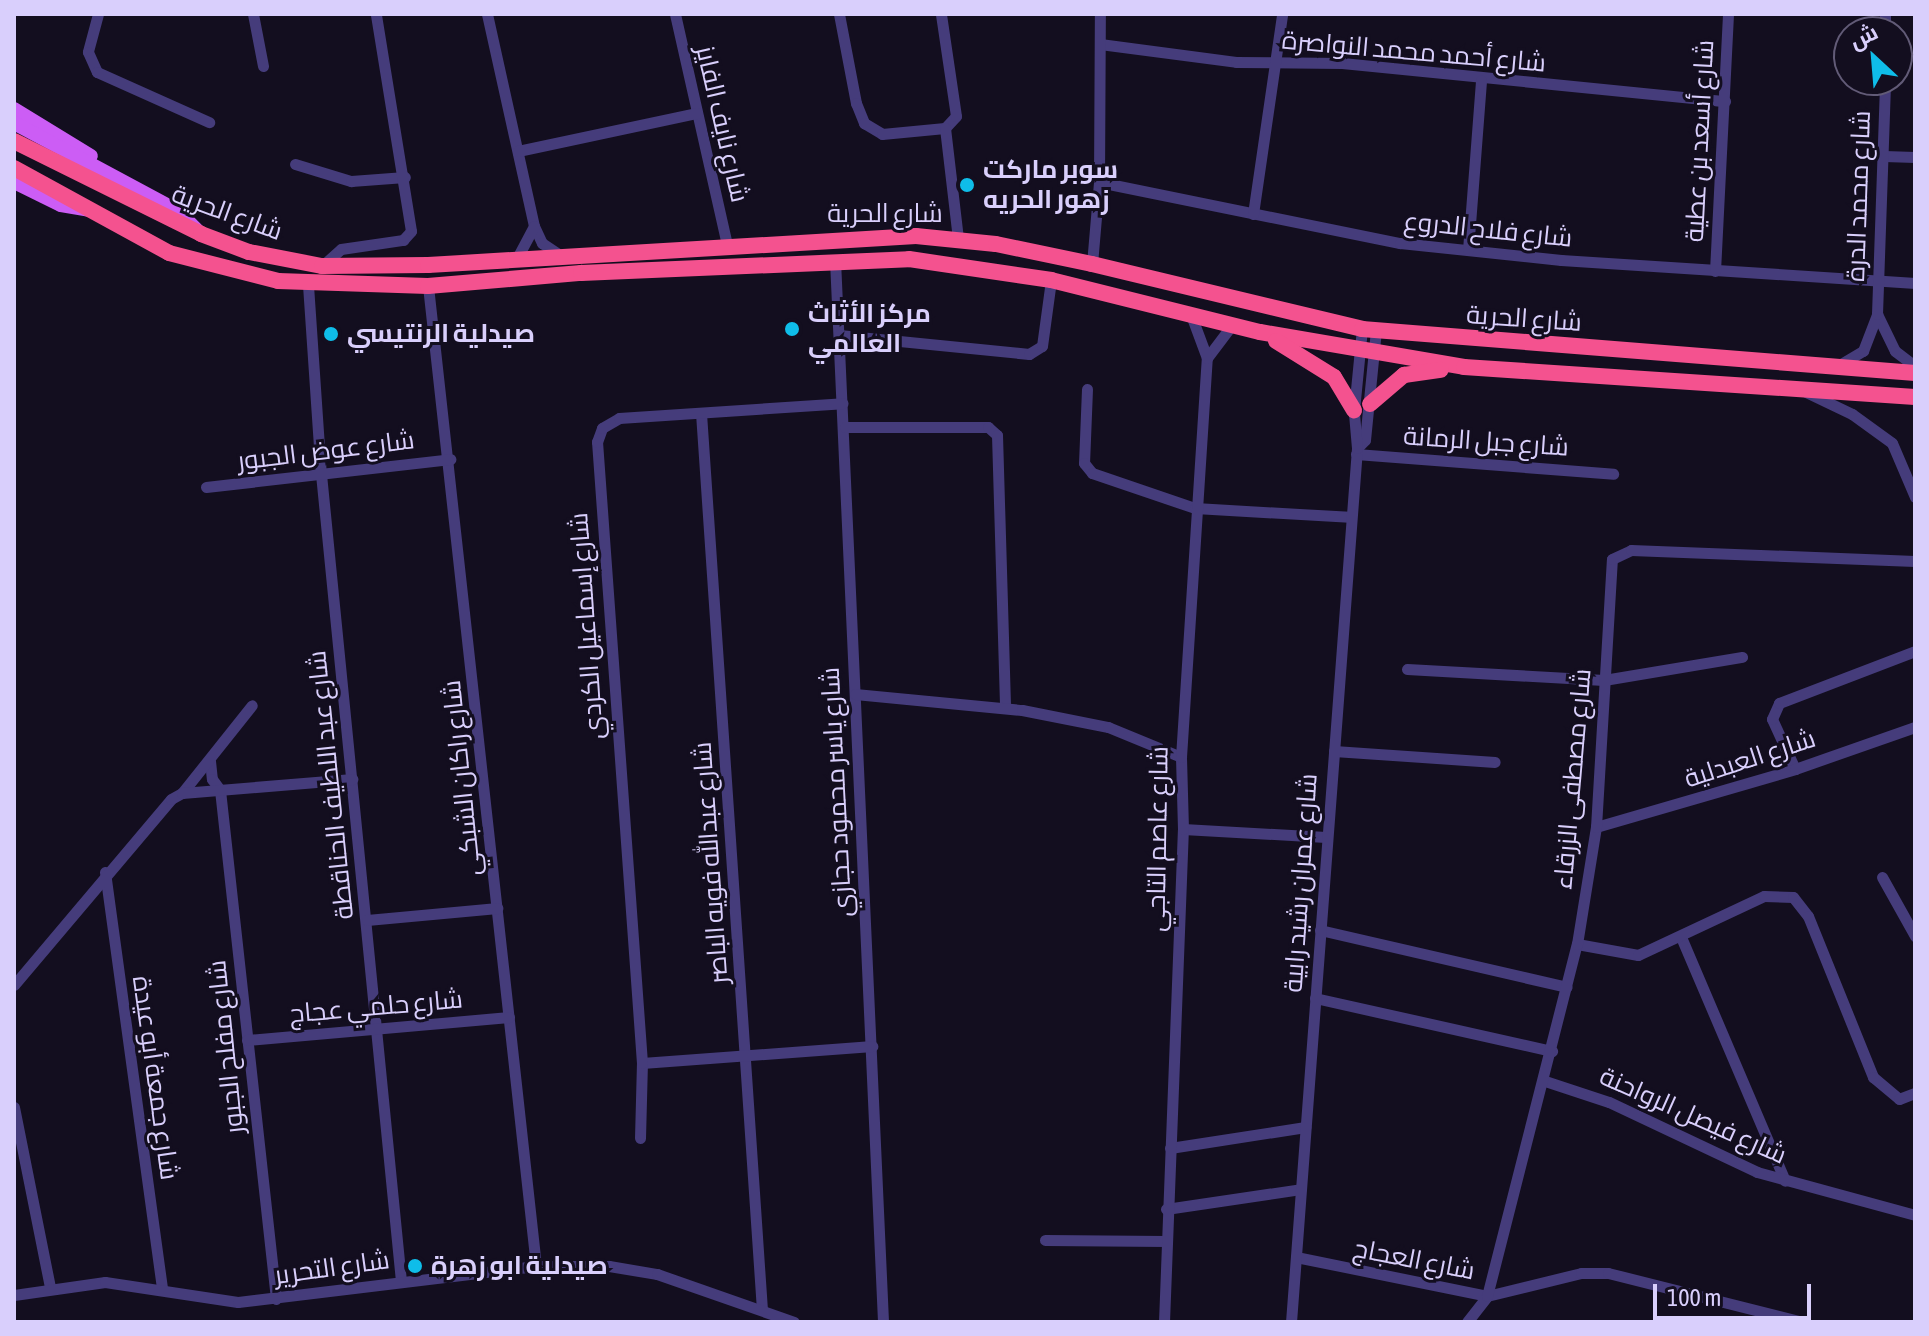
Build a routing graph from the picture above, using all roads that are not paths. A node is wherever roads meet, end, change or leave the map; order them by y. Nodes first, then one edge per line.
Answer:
1 (98, 14) edge
2 (253, 14) edge
3 (376, 14) edge
4 (487, 14) edge
5 (675, 14) edge
6 (839, 14) edge
7 (941, 14) edge
8 (1100, 14) edge
9 (1282, 14) edge
10 (1728, 14) edge
11 (1100, 44) junction
12 (1275, 61) junction
13 (263, 66) dead end
14 (1481, 80) junction
15 (1885, 96) edge
16 (1725, 101) junction
17 (14, 109) edge
18 (697, 113) junction
19 (209, 122) dead end
20 (14, 123) edge
21 (945, 128) junction
22 (14, 141) edge
23 (518, 151) junction
24 (1884, 156) junction
25 (1915, 157) edge
26 (295, 164) dead end
27 (14, 168) edge
28 (108, 173) junction
29 (405, 177) junction
30 (14, 182) edge
31 (1099, 182) junction
32 (97, 209) junction
33 (1253, 214) junction
34 (534, 226) junction
35 (201, 234) junction
36 (958, 239) junction
37 (727, 244) junction
38 (1468, 250) junction
39 (561, 256) junction
40 (516, 260) junction
41 (835, 260) junction
42 (1092, 264) junction
43 (322, 266) junction
44 (1715, 271) junction
45 (1051, 280) junction
46 (1878, 281) junction
47 (1915, 283) edge
48 (308, 285) junction
49 (428, 286) junction
50 (1877, 314) junction
51 (1191, 315) junction
52 (1232, 325) junction
53 (1369, 330) junction
54 (1260, 332) junction
55 (839, 335) junction
56 (1366, 354) junction
57 (1207, 358) junction
58 (1831, 366) junction
59 (1915, 366) edge
60 (1464, 367) junction
61 (1915, 373) edge
62 (1794, 386) junction
63 (1087, 389) dead end
64 (1915, 397) edge
65 (842, 403) junction
66 (1362, 407) junction
67 (701, 413) junction
68 (845, 427) junction
69 (1357, 451) junction
70 (450, 459) junction
71 (321, 474) junction
72 (1613, 474) dead end
73 (206, 487) dead end
74 (1915, 491) edge
75 (1195, 508) junction
76 (1349, 517) junction
77 (1915, 561) edge
78 (1915, 651) edge
79 (1742, 657) dead end
80 (1407, 669) dead end
81 (1604, 680) junction
82 (855, 694) junction
83 (252, 705) dead end
84 (1005, 707) junction
85 (1915, 727) edge
86 (1334, 751) junction
87 (1181, 757) junction
88 (210, 761) junction
89 (1495, 762) dead end
90 (1795, 769) junction
91 (352, 779) junction
92 (220, 790) junction
93 (182, 793) junction
94 (1596, 827) junction
95 (1183, 829) junction
96 (1326, 837) junction
97 (105, 872) junction
98 (1882, 877) dead end
99 (497, 908) junction
100 (367, 920) junction
101 (1320, 930) junction
102 (1915, 936) edge
103 (1681, 937) junction
104 (1577, 944) junction
105 (14, 985) edge
106 (1567, 987) junction
107 (1315, 998) junction
108 (509, 1017) junction
109 (378, 1031) junction
110 (247, 1040) junction
111 (872, 1046) junction
112 (1552, 1051) junction
113 (747, 1057) junction
114 (642, 1063) junction
115 (1545, 1081) junction
116 (1915, 1093) edge
117 (14, 1107) edge
118 (1305, 1127) junction
119 (640, 1138) dead end
120 (1170, 1148) junction
121 (1785, 1181) junction
122 (1301, 1189) junction
123 (1166, 1209) junction
124 (1915, 1215) edge
125 (1045, 1240) dead end
126 (1166, 1241) junction
127 (1296, 1257) junction
128 (536, 1266) junction
129 (401, 1281) junction
130 (50, 1287) junction
131 (162, 1289) junction
132 (14, 1295) edge
133 (1487, 1296) junction
134 (276, 1299) junction
135 (762, 1310) junction
136 (794, 1322) edge
137 (883, 1322) edge
138 (1164, 1322) edge
139 (1291, 1322) edge
140 (1467, 1322) edge
141 (1803, 1322) edge

1 - 19 street
2 - 13 street
3 - 29 street
4 - 23 street
5 - 18 street, شارع نايف الفايز
6 - 21 street
7 - 21 street
8 - 11 street
9 - 12 street
10 - 16 street, شارع أسعد بن عطية
11 - 12 street, شارع أحمد محمد النواصرة
11 - 31 street
12 - 14 street, شارع أحمد محمد النواصرة
12 - 33 street
14 - 16 street, شارع أحمد محمد النواصرة
14 - 38 street
15 - 24 street, شارع محمد الدرة
16 - 44 street, شارع أسعد بن عطية
17 - 28 main road
18 - 23 street
18 - 37 street, شارع نايف الفايز
20 - 28 main road
21 - 36 street
22 - 35 highway, شارع الحرية
23 - 34 street
24 - 25 street
24 - 46 street, شارع محمد الدرة
26 - 29 street
27 - 32 highway, شارع الحرية
28 - 35 main road
29 - 43 street
30 - 32 main road
31 - 33 street, شارع فلاح الدروع
31 - 42 street
32 - 48 highway, شارع الحرية
33 - 38 street, شارع فلاح الدروع
34 - 39 street
34 - 40 street
35 - 43 highway, شارع الحرية
36 - 37 highway, شارع الحرية
36 - 42 highway, شارع الحرية
37 - 39 highway, شارع الحرية
38 - 44 street, شارع فلاح الدروع
39 - 40 highway, شارع الحرية
40 - 43 highway, شارع الحرية
41 - 45 highway, شارع الحرية
41 - 49 highway, شارع الحرية
41 - 55 street, شارع ياسر محمود حجازي
42 - 53 highway, شارع الحرية
44 - 46 street, شارع فلاح الدروع
45 - 51 highway, شارع الحرية
45 - 55 street
46 - 47 street, شارع فلاح الدروع
46 - 50 street, شارع محمد الدرة
48 - 49 highway, شارع الحرية
48 - 71 street, شارع عبد اللطيف الحناقطة
49 - 70 street, شارع راكان الشبكي
50 - 58 street, شارع محمد الدرة
50 - 59 street, شارع محمد الدرة
51 - 52 highway, شارع الحرية
51 - 57 street, شارع عاصم التاجي
52 - 54 highway, شارع الحرية
52 - 57 street
53 - 56 street, شارع عمران رشيد رابية
53 - 58 highway, شارع الحرية
54 - 56 highway, شارع الحرية
54 - 66 highway
55 - 65 street, شارع ياسر محمود حجازي
56 - 60 highway, شارع الحرية
56 - 66 street, شارع عمران رشيد رابية
57 - 75 street, شارع عاصم التاجي
58 - 61 highway, شارع الحرية
60 - 62 highway, شارع الحرية
60 - 66 highway
62 - 64 highway, شارع الحرية
62 - 74 street
63 - 75 street
65 - 67 street, شارع إسماعيل الكردي
65 - 68 street, شارع ياسر محمود حجازي
66 - 69 street, شارع عمران رشيد رابية
67 - 113 street, شارع عبدالله فويه الباصر
67 - 114 street, شارع إسماعيل الكردي
68 - 82 street, شارع ياسر محمود حجازي
68 - 84 street
69 - 72 street, شارع جبل الرمانة
69 - 76 street, شارع عمران رشيد رابية
70 - 71 street, شارع عوض الجبور
70 - 99 street, شارع راكان الشبكي
71 - 73 street, شارع عوض الجبور
71 - 91 street, شارع عبد اللطيف الحناقطة
75 - 76 street
75 - 87 street, شارع عاصم التاجي
76 - 86 street, شارع عمران رشيد رابية
77 - 81 street, شارع مصطفى الزرقاء
78 - 90 street
79 - 81 street
80 - 81 street
81 - 94 street, شارع مصطفى الزرقاء
82 - 84 street
82 - 111 street, شارع ياسر محمود حجازي
83 - 88 street
84 - 87 street
85 - 90 street, شارع العبدلية
86 - 89 street
86 - 96 street, شارع عمران رشيد رابية
87 - 95 street, شارع عاصم التاجي
88 - 92 street, شارع مفلح الجبور
88 - 93 street
90 - 94 street, شارع العبدلية
91 - 92 street
91 - 100 street, شارع عبد اللطيف الحناقطة
92 - 93 street
92 - 110 street, شارع مفلح الجبور
93 - 97 street
94 - 104 street, شارع مصطفى الزرقاء
95 - 96 street
95 - 120 street, شارع عاصم التاجي
96 - 101 street, شارع عمران رشيد رابية
97 - 105 street
97 - 131 street, شارع جمعة أبو عيدة
98 - 102 street
99 - 100 street
99 - 108 street, شارع راكان الشبكي
100 - 109 street, شارع عبد اللطيف الحناقطة
101 - 106 street
101 - 107 street, شارع عمران رشيد رابية
103 - 104 street
103 - 116 street
103 - 121 street
104 - 106 street, شارع مصطفى الزرقاء
106 - 112 street, شارع مصطفى الزرقاء
107 - 112 street
107 - 118 street, شارع عمران رشيد رابية
108 - 109 street, شارع حلمي عجاج
108 - 128 street, شارع راكان الشبكي
109 - 110 street, شارع حلمي عجاج
109 - 129 street, شارع عبد اللطيف الحناقطة
110 - 134 street, شارع مفلح الجبور
111 - 113 street
111 - 137 street, شارع ياسر محمود حجازي
112 - 115 street, شارع مصطفى الزرقاء
113 - 114 street
113 - 135 street, شارع عبدالله فويه الباصر
114 - 119 street, شارع إسماعيل الكردي
115 - 121 street, شارع فيصل الرواحنة
115 - 133 street, شارع مصطفى الزرقاء
117 - 130 street
118 - 120 street
118 - 122 street, شارع عمران رشيد رابية
120 - 123 street, شارع عاصم التاجي
121 - 124 street, شارع فيصل الرواحنة
122 - 123 street
122 - 127 street, شارع عمران رشيد رابية
123 - 126 street, شارع عاصم التاجي
125 - 126 street
126 - 138 street, شارع عاصم التاجي
127 - 133 street, شارع العجاج
127 - 139 street, شارع عمران رشيد رابية
128 - 129 street, شارع التحرير
128 - 135 street, شارع التحرير
129 - 134 street, شارع التحرير
130 - 131 street, شارع التحرير
130 - 132 street, شارع التحرير
131 - 134 street, شارع التحرير
133 - 140 street
133 - 141 street, شارع العجاج
135 - 136 street, شارع التحرير

